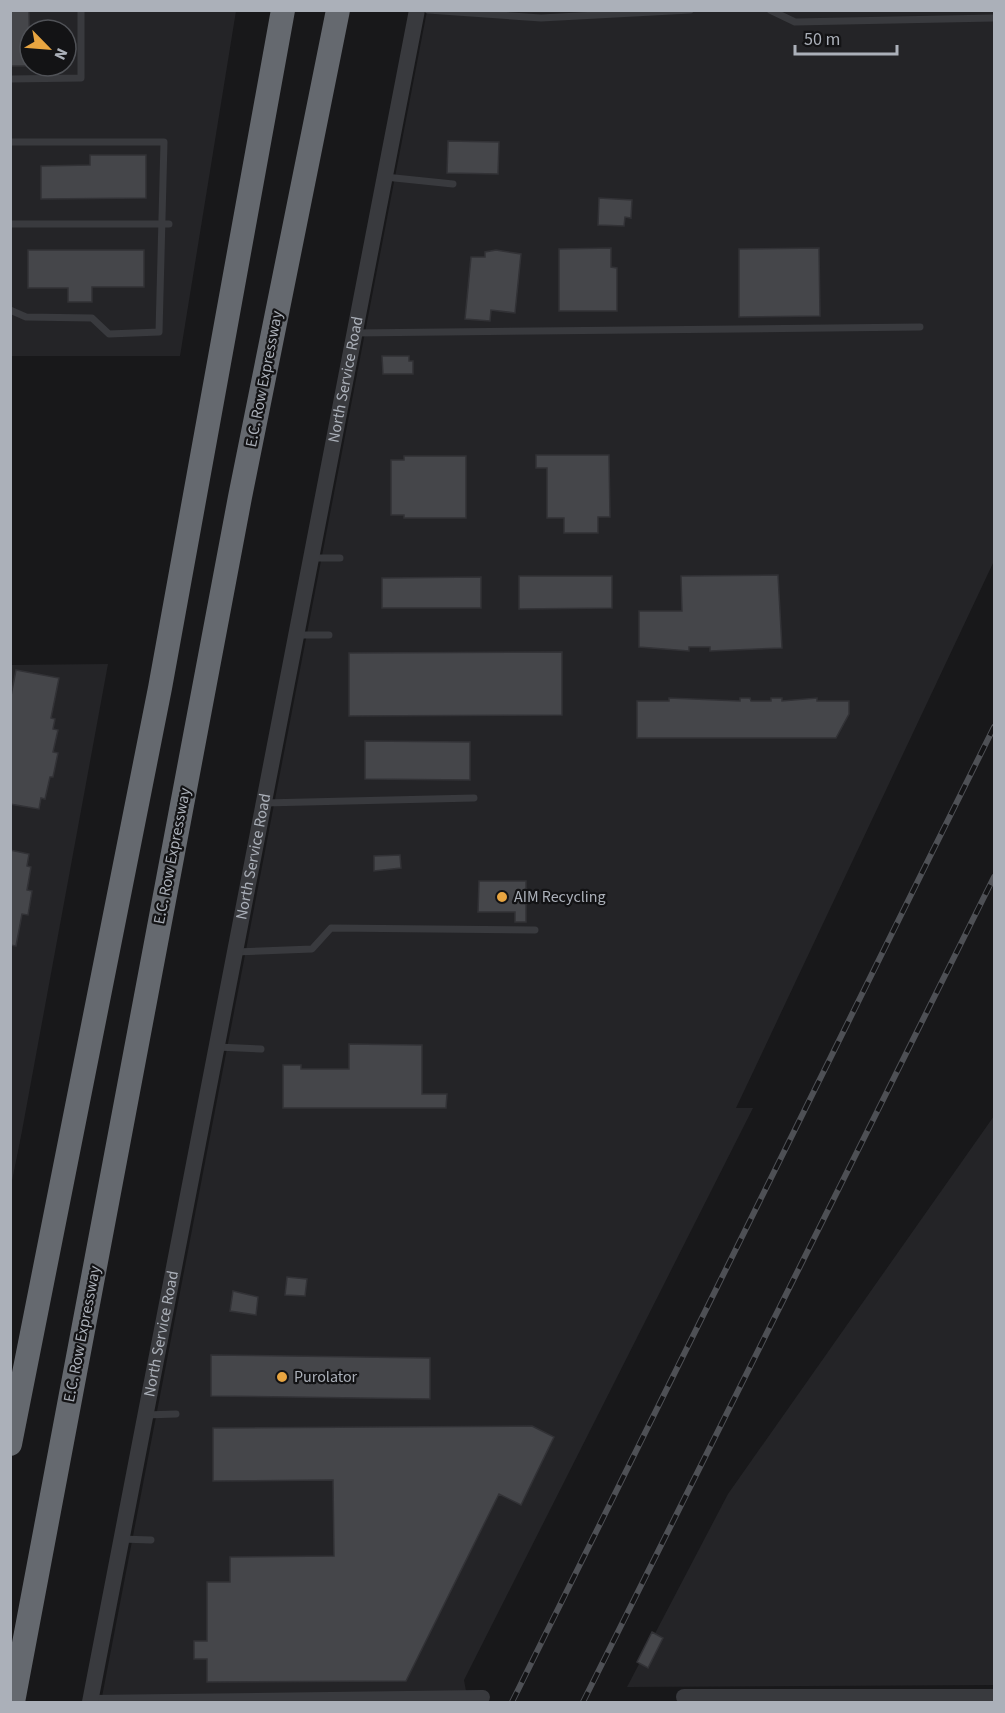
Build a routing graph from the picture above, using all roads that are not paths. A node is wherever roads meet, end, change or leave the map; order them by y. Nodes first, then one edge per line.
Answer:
1 (81, 10) edge
2 (282, 10) edge
3 (339, 10) edge
4 (417, 10) edge
5 (428, 10) edge
6 (690, 10) edge
7 (770, 10) edge
8 (625, 13) edge
9 (994, 18) edge
10 (10, 79) edge
11 (10, 142) edge
12 (385, 177) junction
13 (453, 184) dead end
14 (10, 224) edge
15 (166, 224) junction
16 (10, 310) edge
17 (920, 327) dead end
18 (354, 333) junction
19 (311, 558) junction
20 (340, 558) dead end
21 (296, 635) junction
22 (329, 635) dead end
23 (474, 798) dead end
24 (264, 804) junction
25 (535, 930) dead end
26 (235, 952) junction
27 (216, 1047) junction
28 (261, 1049) dead end
29 (176, 1414) dead end
30 (145, 1415) junction
31 (10, 1444) edge
32 (121, 1539) junction
33 (151, 1540) dead end
34 (483, 1696) dead end
35 (684, 1697) dead end
36 (994, 1697) edge
37 (941, 1700) edge
38 (13, 1702) edge
39 (90, 1702) edge

1 - 10 lane
2 - 31 highway
3 - 38 highway, E.C. Row Expressway
4 - 12 street, North Service Road
5 - 8 lane
6 - 8 lane
7 - 9 lane
11 - 15 lane
12 - 13 lane
12 - 18 street, North Service Road
14 - 15 lane
15 - 16 lane
17 - 18 lane
18 - 19 street, North Service Road
19 - 20 lane
19 - 21 street, North Service Road
21 - 22 lane
21 - 24 street, North Service Road
23 - 24 lane
24 - 26 street, North Service Road
25 - 26 lane
26 - 27 street, North Service Road
27 - 28 lane
27 - 30 street, North Service Road
29 - 30 lane
30 - 32 street, North Service Road
32 - 33 lane
32 - 39 street, North Service Road
34 - 39 street
35 - 37 street
36 - 37 street

